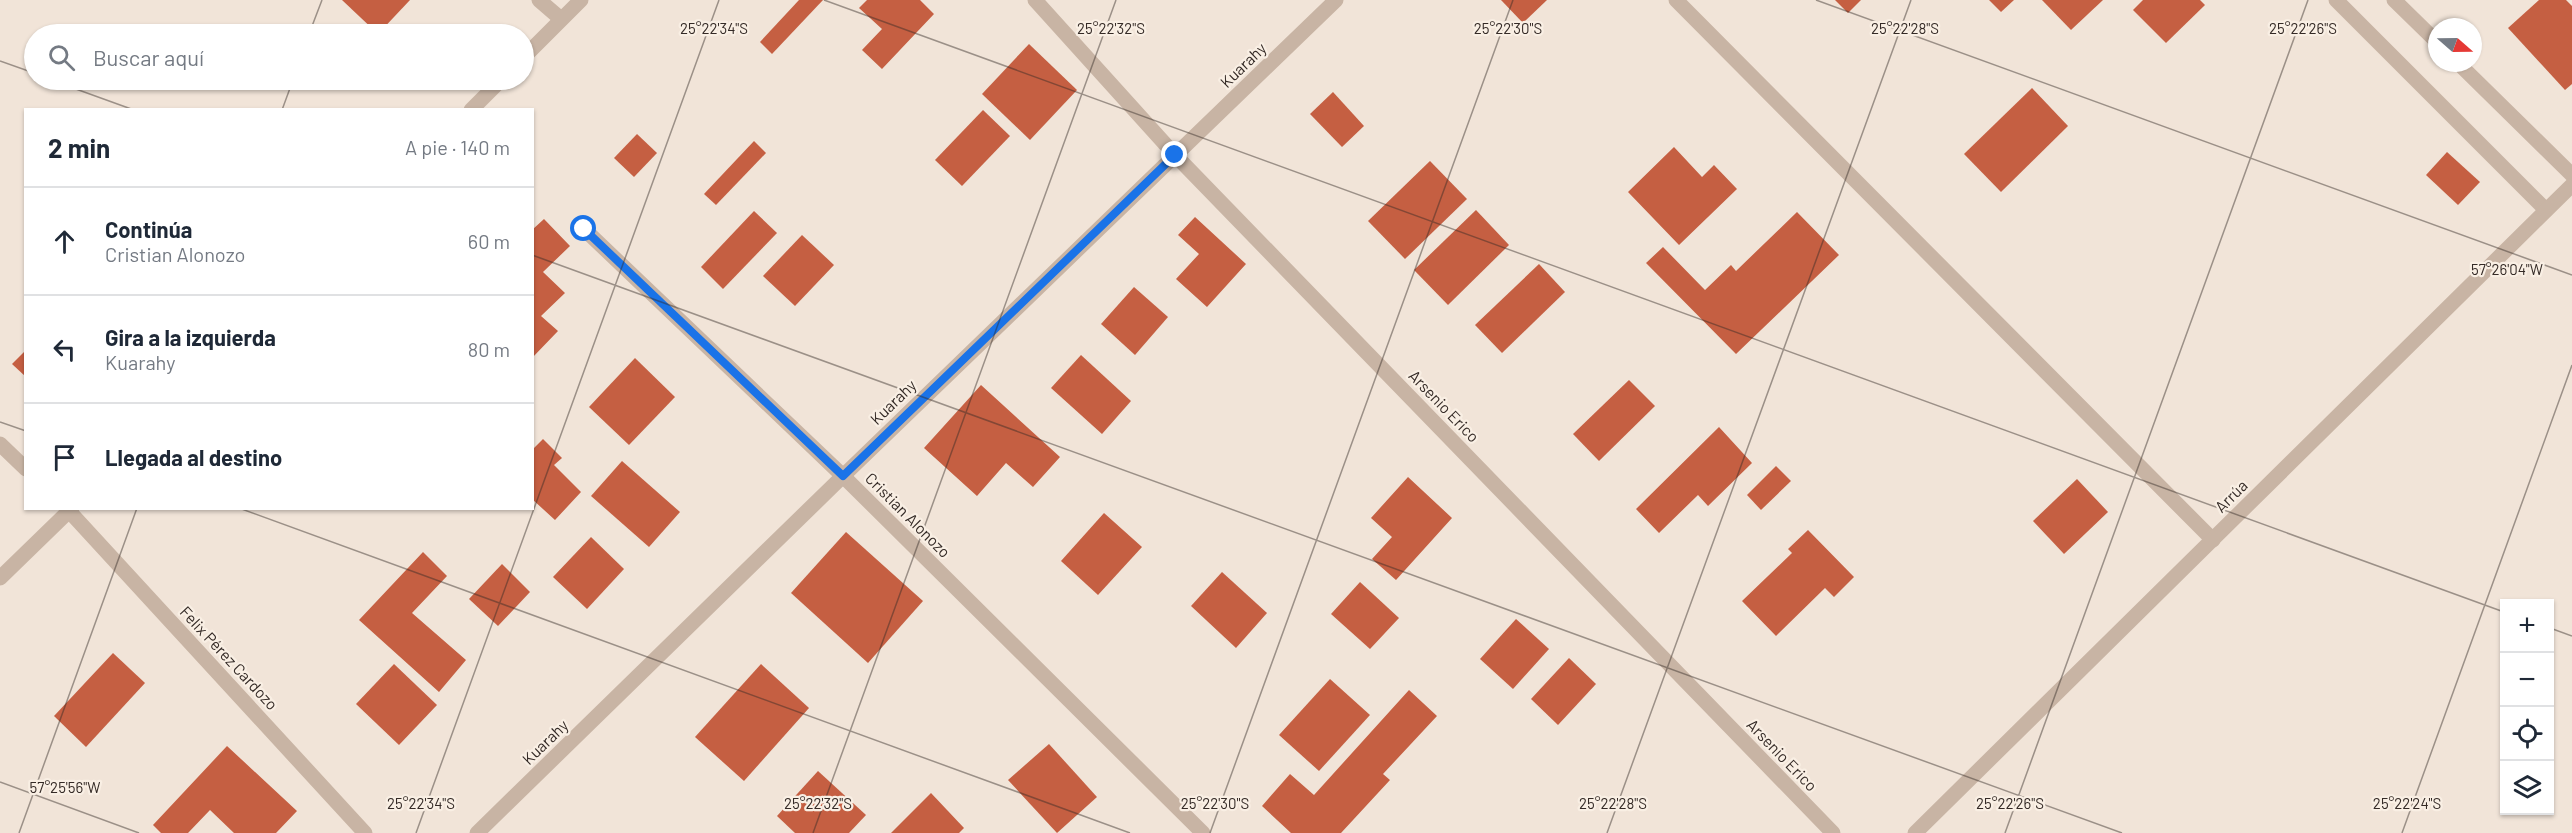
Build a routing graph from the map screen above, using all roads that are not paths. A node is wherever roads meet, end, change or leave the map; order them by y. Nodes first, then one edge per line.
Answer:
1 (539, 0) edge
2 (581, 0) edge
3 (1035, 0) edge
4 (1336, 0) edge
5 (1676, 0) edge
6 (2336, 0) edge
7 (2394, 0) edge
8 (561, 19) junction
9 (2428, 33) edge
10 (534, 47) edge
11 (2467, 72) edge
12 (491, 90) edge
13 (473, 108) edge
14 (1175, 155) junction
15 (2572, 175) edge
16 (2572, 185) edge
17 (2546, 210) junction
18 (584, 229) dead end
19 (0, 444) edge
20 (24, 467) edge
21 (843, 476) junction
22 (68, 510) edge
23 (70, 510) edge
24 (2213, 540) junction
25 (0, 578) edge
26 (365, 833) edge
27 (477, 833) edge
28 (1203, 833) edge
29 (1833, 833) edge
30 (1915, 833) edge

1 - 8 street
2 - 8 street
3 - 14 street, Arsenio Erico
4 - 14 street, Kuarahy
5 - 24 street
6 - 17 street
7 - 9 street
8 - 10 street
11 - 15 street
12 - 13 street
14 - 21 street, Kuarahy
14 - 29 street, Arsenio Erico
16 - 17 street, Arrúa
17 - 24 street, Arrúa
18 - 21 street, Cristian Alonozo
19 - 20 street
21 - 27 street, Kuarahy
21 - 28 street, Cristian Alonozo
22 - 25 street
23 - 26 street, Felix Pérez Cardozo
24 - 30 street, Arrúa

